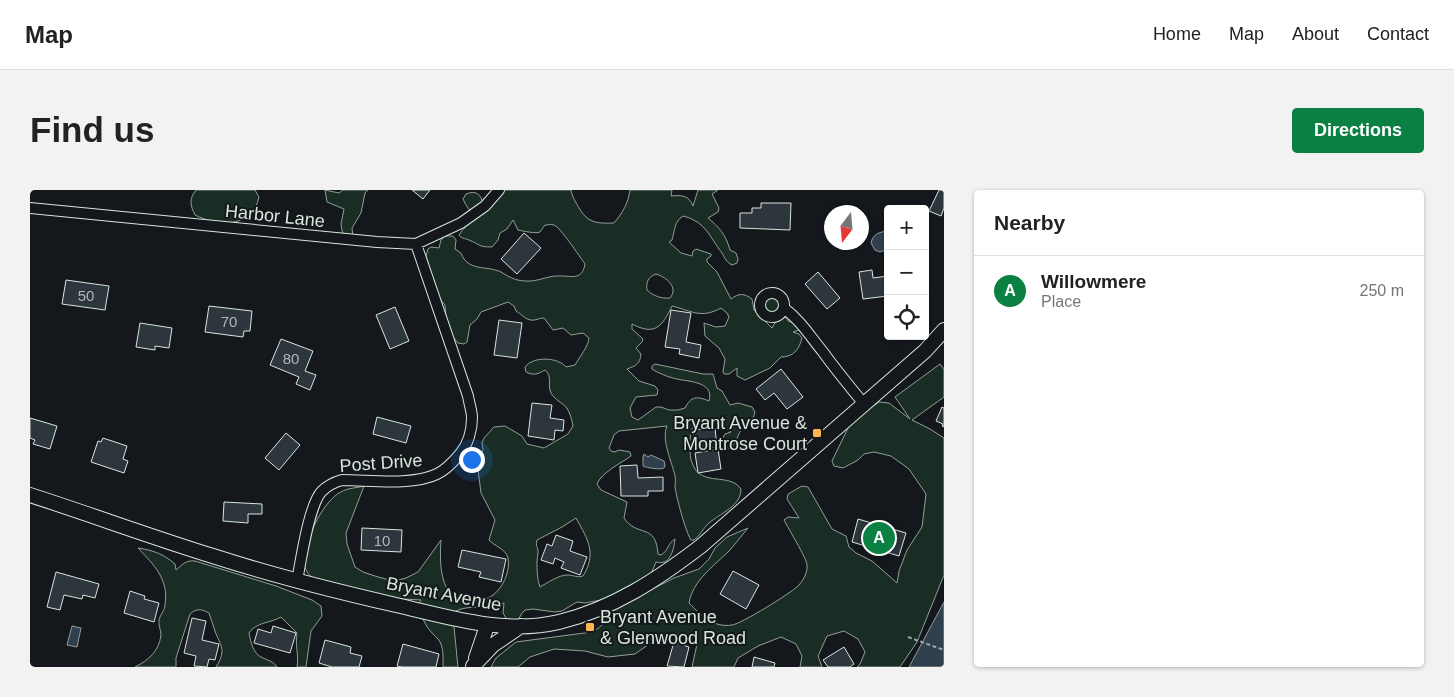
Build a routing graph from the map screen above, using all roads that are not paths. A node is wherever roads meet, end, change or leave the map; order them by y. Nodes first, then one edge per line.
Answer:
1 (499, 190) edge
2 (30, 208) edge
3 (416, 244) junction
4 (784, 308) dead end
5 (944, 330) edge
6 (864, 404) junction
7 (30, 495) edge
8 (297, 580) junction
9 (487, 626) junction
10 (521, 626) junction
11 (473, 667) edge

1 - 3 street, Harbor Lane
2 - 3 street, Harbor Lane
3 - 8 street, Post Drive
4 - 6 street
5 - 6 main road, Bryant Avenue
6 - 10 main road, Bryant Avenue
7 - 8 main road, Bryant Avenue
8 - 9 main road, Bryant Avenue
9 - 10 main road, Bryant Avenue
9 - 11 main road
10 - 11 main road

